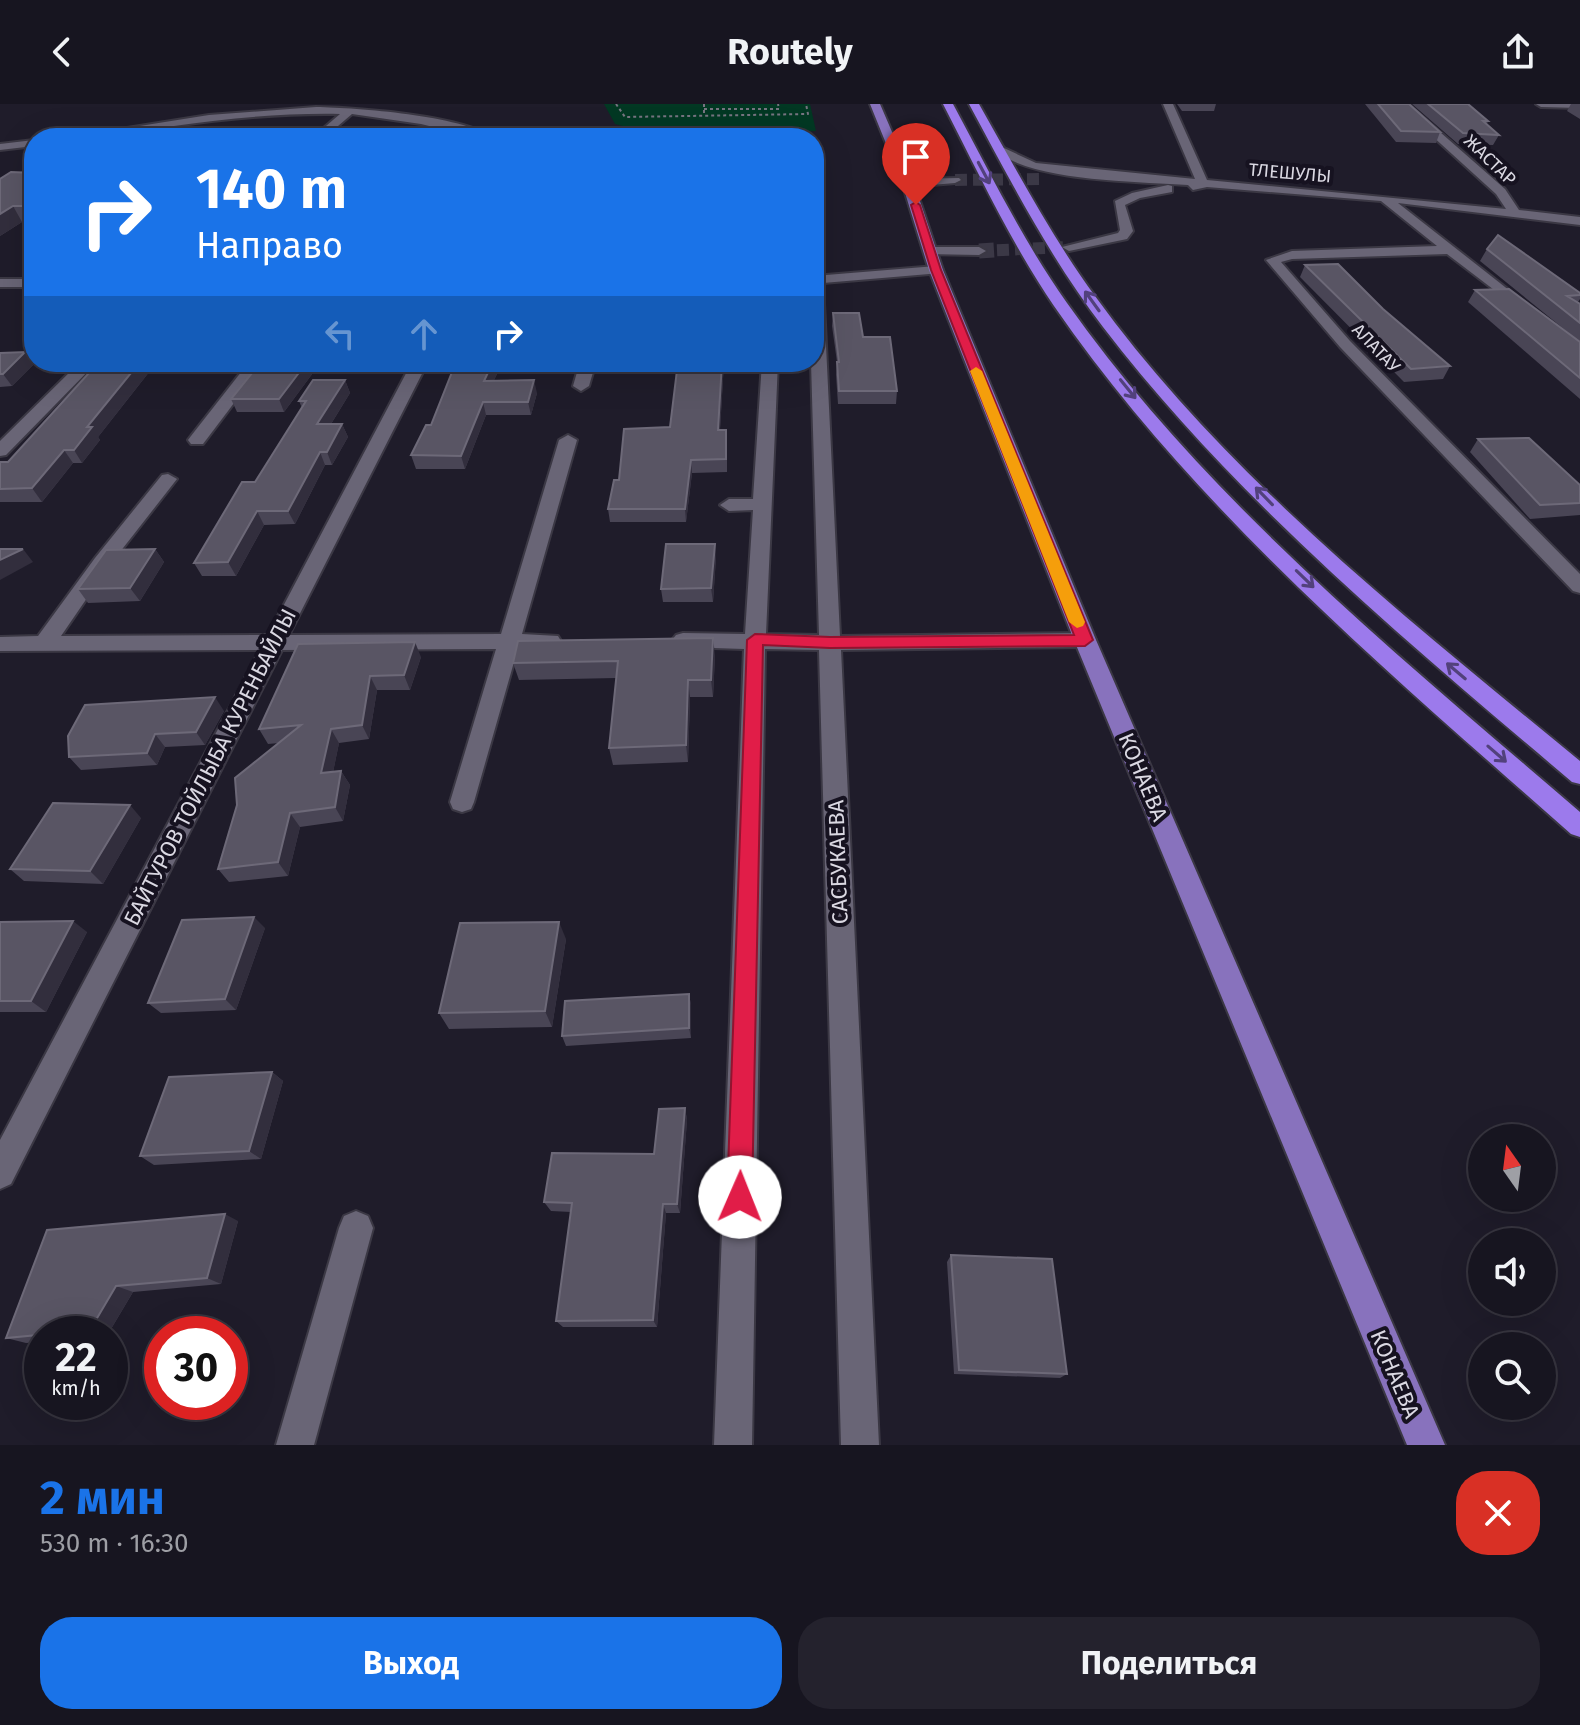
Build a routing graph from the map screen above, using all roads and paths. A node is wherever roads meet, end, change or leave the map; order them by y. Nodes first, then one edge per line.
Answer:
1 (616, 104) edge
2 (778, 104) edge
3 (806, 104) edge
4 (875, 104) edge
5 (948, 104) edge
6 (974, 104) edge
7 (1168, 104) edge
8 (1402, 104) edge
9 (1541, 104) edge
10 (1580, 105) edge
11 (704, 106) edge
12 (350, 108) edge
13 (704, 116) junction
14 (149, 128) edge
15 (328, 128) edge
16 (454, 128) edge
17 (24, 144) edge
18 (0, 147) edge
19 (1000, 150) junction
20 (24, 175) edge
21 (1039, 179) tunnel mouth
22 (955, 180) tunnel mouth
23 (908, 183) junction
24 (1203, 184) junction
25 (6, 185) edge
26 (1168, 189) junction
27 (0, 193) edge
28 (1384, 198) junction
29 (1514, 212) junction
30 (1580, 221) edge
31 (1069, 247) tunnel mouth
32 (1450, 250) junction
33 (979, 251) tunnel mouth
34 (933, 260) junction
35 (824, 278) edge
36 (0, 283) edge
37 (24, 283) edge
38 (1533, 315) edge
39 (79, 372) edge
40 (249, 372) edge
41 (415, 372) edge
42 (585, 372) edge
43 (770, 372) edge
44 (819, 372) edge
45 (581, 386) dead end
46 (197, 440) dead end
47 (568, 440) dead end
48 (0, 451) edge
49 (168, 479) dead end
50 (763, 504) junction
51 (729, 505) dead end
52 (1580, 586) edge
53 (663, 640) edge
54 (755, 640) junction
55 (1085, 640) junction
56 (511, 641) junction
57 (572, 641) edge
58 (45, 643) junction
59 (275, 643) junction
60 (830, 643) junction
61 (0, 644) edge
62 (1580, 775) edge
63 (462, 802) dead end
64 (1580, 827) edge
65 (0, 1173) edge
66 (356, 1228) dead end
67 (295, 1445) edge
68 (733, 1445) edge
69 (860, 1445) edge
70 (1426, 1445) edge

1 - 13 path
2 - 11 path
3 - 13 path
4 - 23 main road, КОНАЕВА
5 -> 64 highway
6 - 19 highway
7 - 24 street
8 - 29 street, ЖАСТАР
9 - 10 street
11 - 13 path
12 - 14 street
12 - 15 street
12 - 16 street
17 - 18 street
19 - 24 street, ТЛЕШУЛЫ
62 -> 19 highway
20 - 25 street
21 - 26 street
22 - 23 street
23 - 34 main road, КОНАЕВА
24 - 26 street
24 - 28 street, ТЛЕШУЛЫ
25 - 27 street
26 - 31 street
28 - 29 street, ТЛЕШУЛЫ
28 - 32 street
29 - 30 street, ТЛЕШУЛЫ
32 - 38 street
32 - 52 street, АЛАТАУ
33 - 34 street
34 - 35 street
34 - 55 main road, КОНАЕВА
36 - 37 street
39 - 48 street
40 - 46 street
41 - 59 street, БАЙТУРОВ ТОЙЛЫБА КУРЕНБАЙЛЫ
42 - 45 street
43 - 50 street
44 - 60 street, САСБУКАЕВА
47 - 56 street
49 - 58 street
50 - 51 street
50 - 54 street
53 - 54 street
54 - 60 street
54 - 68 street
55 - 60 street
55 - 70 main road, КОНАЕВА
56 - 57 street
56 - 59 street
56 - 63 street
58 - 59 street
58 - 61 street
59 - 65 street, БАЙТУРОВ ТОЙЛЫБА КУРЕНБАЙЛЫ
60 - 69 street, САСБУКАЕВА
66 - 67 street

